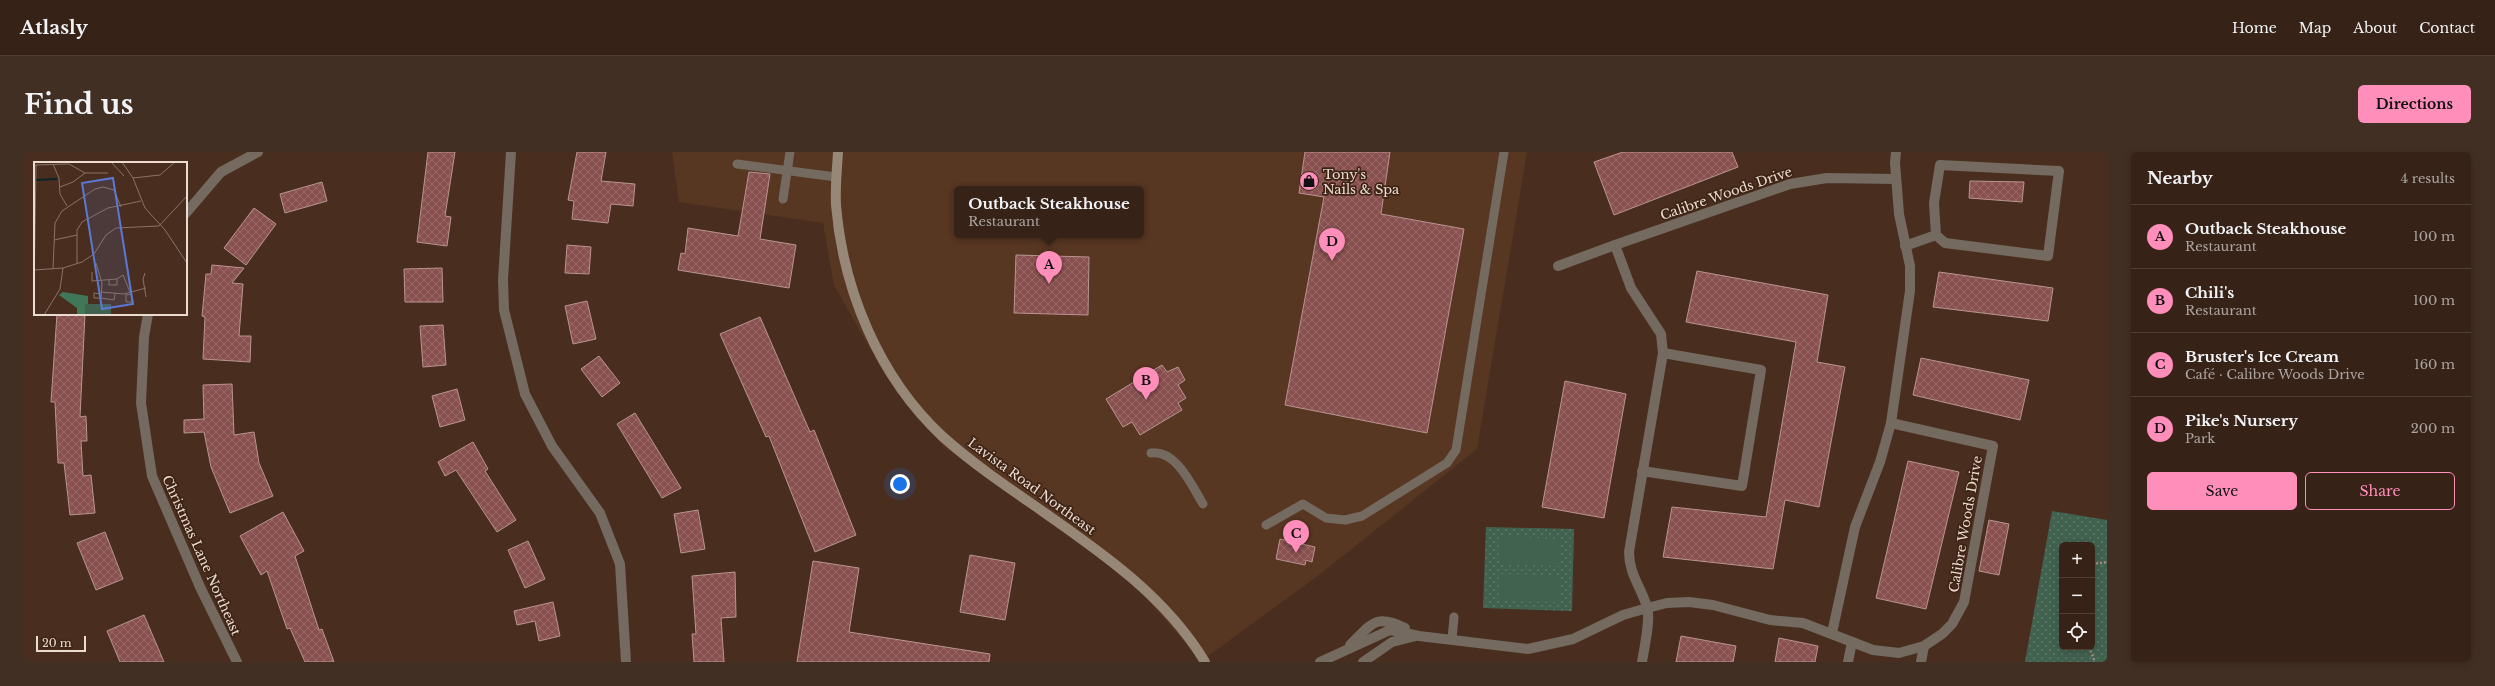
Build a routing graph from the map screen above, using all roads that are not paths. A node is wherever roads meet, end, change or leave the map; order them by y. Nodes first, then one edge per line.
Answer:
1 (258, 152) edge
2 (511, 152) edge
3 (790, 152) edge
4 (838, 152) edge
5 (1504, 152) edge
6 (1896, 152) edge
7 (737, 164) dead end
8 (788, 171) junction
9 (836, 177) junction
10 (1895, 179) junction
11 (783, 199) dead end
12 (187, 212) edge
13 (1936, 235) junction
14 (1615, 245) junction
15 (1905, 246) junction
16 (1558, 266) dead end
17 (148, 315) edge
18 (1663, 352) junction
19 (1891, 423) junction
20 (1151, 454) dead end
21 (1642, 471) junction
22 (1202, 504) dead end
23 (1266, 525) dead end
24 (1647, 608) junction
25 (1454, 617) dead end
26 (1832, 632) junction
27 (1419, 636) junction
28 (1452, 639) junction
29 (1852, 642) junction
30 (1924, 646) junction
31 (237, 662) edge
32 (626, 662) edge
33 (1205, 662) edge
34 (1320, 662) edge
35 (1363, 662) edge
36 (1642, 662) edge
37 (1848, 662) edge
38 (1921, 662) edge

1 - 12 street
2 - 32 street
3 - 8 lane
4 - 9 main road, Lavista Road Northeast
5 - 23 lane
6 - 10 street
7 - 8 lane
8 - 9 lane
8 - 11 lane
9 - 33 main road, Lavista Road Northeast
10 - 14 street, Calibre Woods Drive
10 - 15 street
13 - 13 street
13 - 15 street
14 - 16 street, Calibre Woods Drive
14 - 18 street
15 - 19 street
17 - 31 street, Christmas Lane Northeast
18 - 21 street
18 - 21 street
19 - 26 street
19 - 30 street, Calibre Woods Drive
20 - 22 lane
21 - 24 street
24 - 26 street, Calibre Woods Drive
24 - 28 street, Calibre Woods Drive
24 - 36 street
25 - 28 lane
26 - 29 street, Calibre Woods Drive
27 - 28 street, Calibre Woods Drive
27 - 34 street, Calibre Woods Drive
27 - 35 street, Calibre Woods Drive
29 - 30 street, Calibre Woods Drive
29 - 37 street
30 - 38 street

